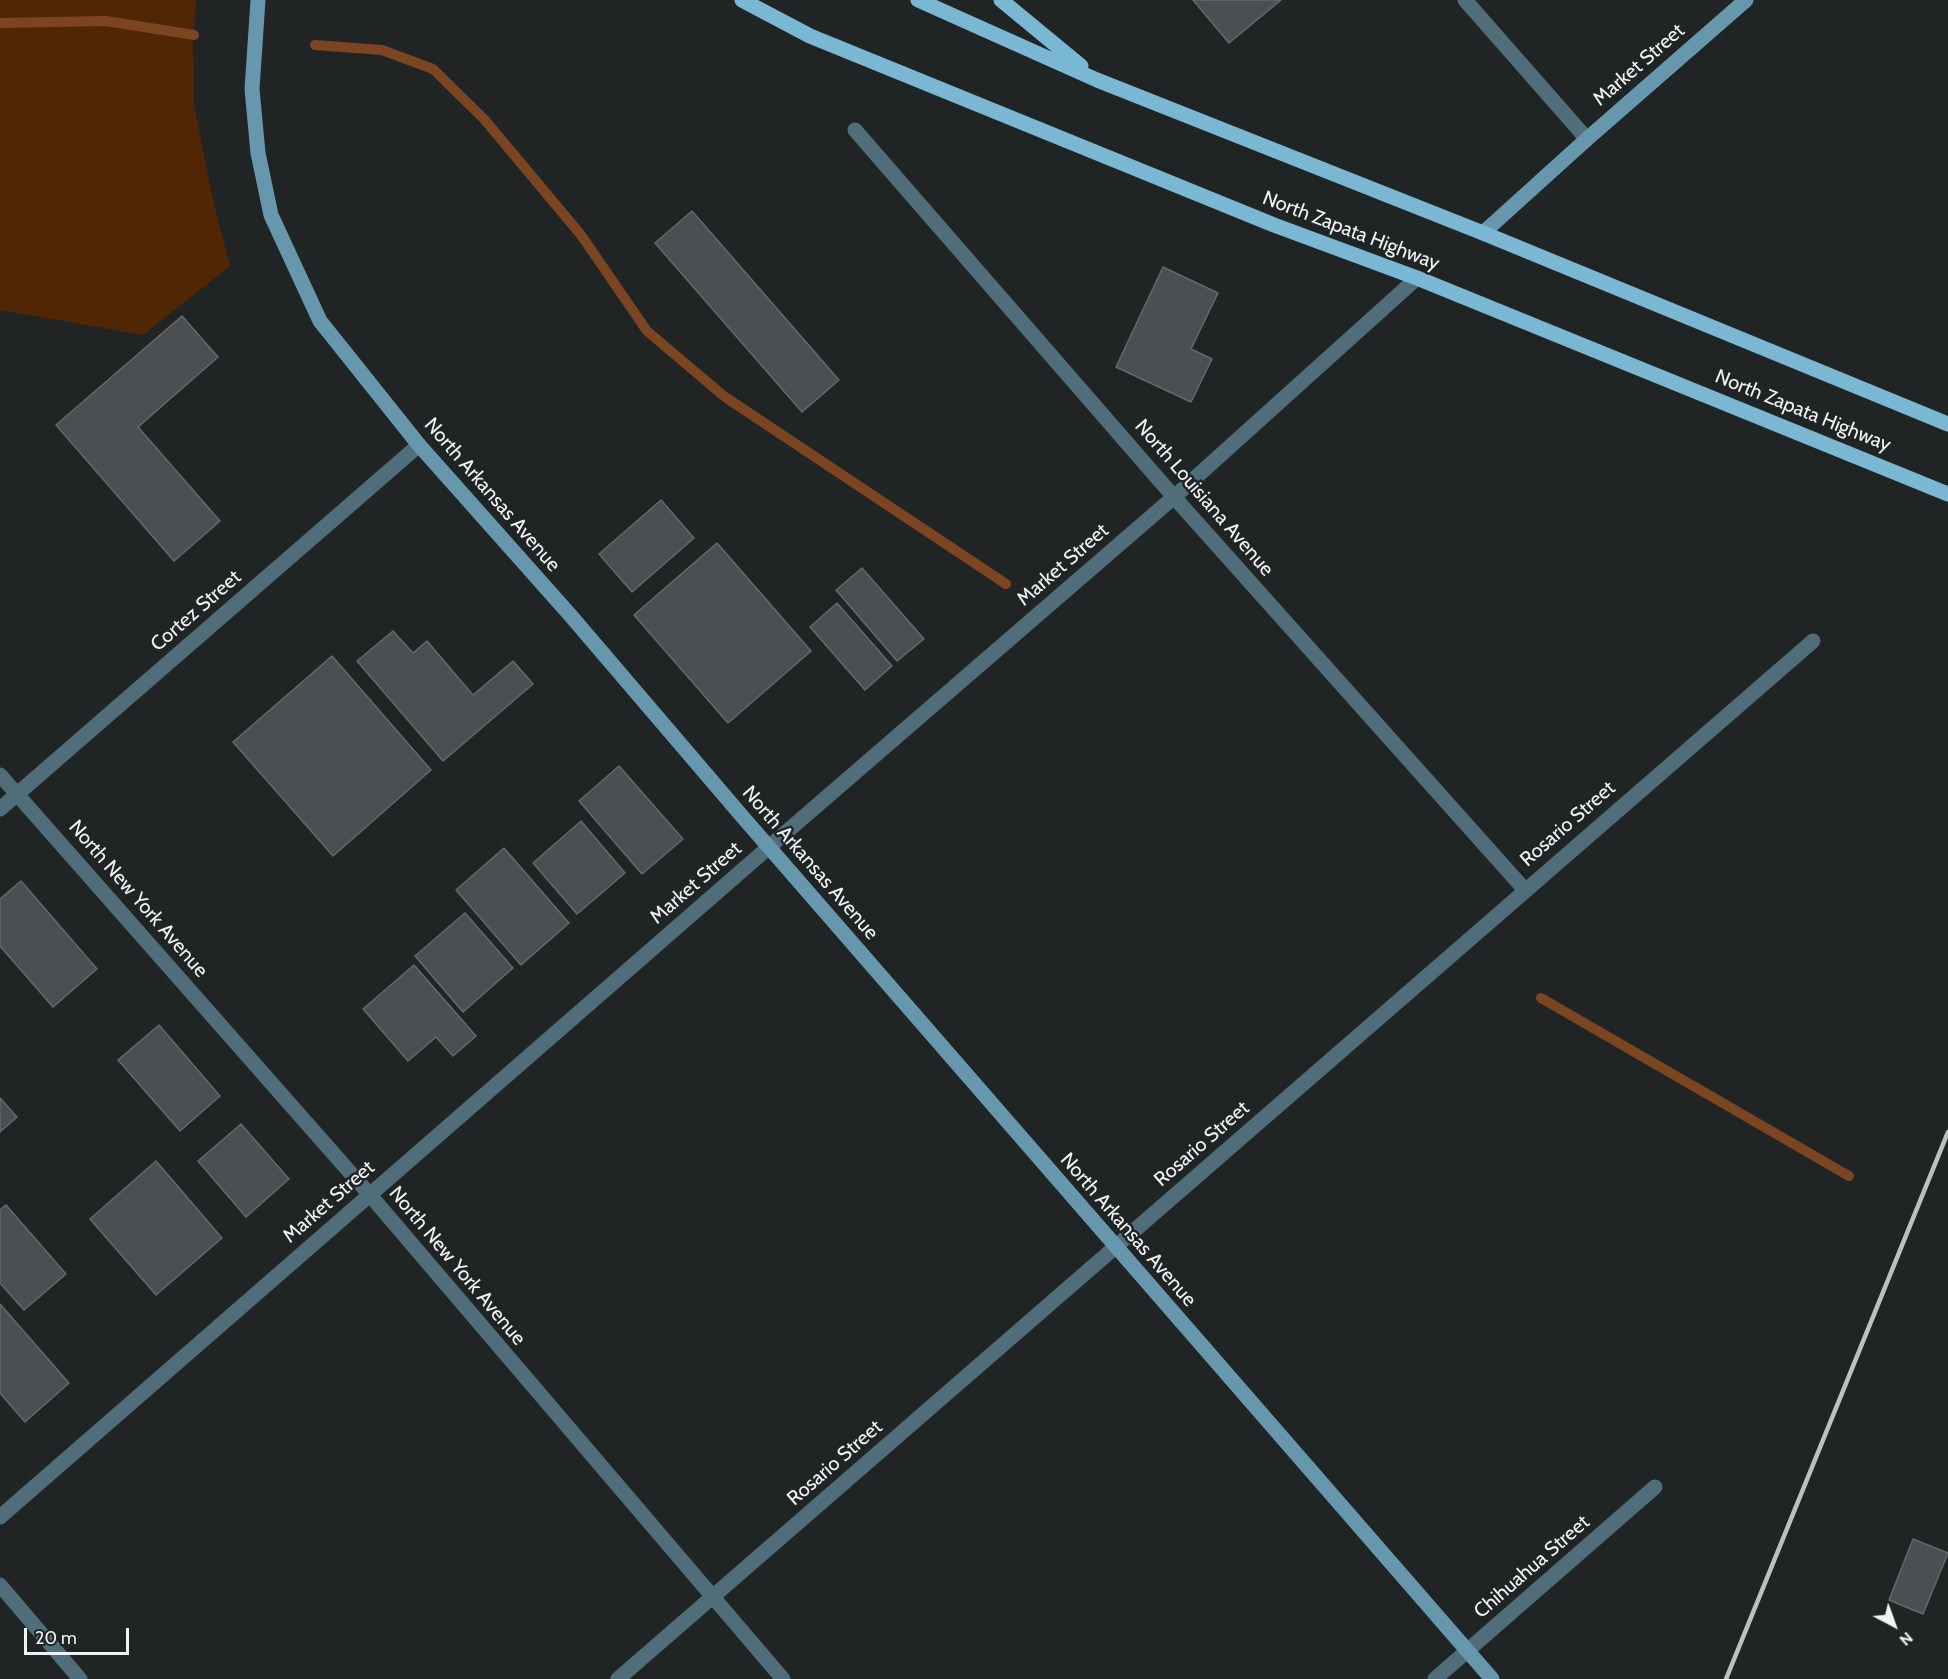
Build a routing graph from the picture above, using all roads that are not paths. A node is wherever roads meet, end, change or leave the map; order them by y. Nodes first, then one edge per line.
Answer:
1 (258, 0) edge
2 (742, 0) edge
3 (918, 0) edge
4 (1000, 0) edge
5 (1465, 0) edge
6 (1746, 0) edge
7 (1097, 80) junction
8 (855, 130) dead end
9 (1587, 139) junction
10 (1483, 233) junction
11 (1417, 278) junction
12 (1948, 424) edge
13 (419, 445) junction
14 (1948, 494) edge
15 (1174, 497) junction
16 (1813, 641) dead end
17 (0, 775) edge
18 (17, 794) junction
19 (0, 809) edge
20 (769, 848) junction
21 (1525, 890) junction
22 (370, 1195) junction
23 (1116, 1248) junction
24 (1655, 1487) dead end
25 (0, 1517) edge
26 (0, 1585) edge
27 (712, 1598) junction
28 (1468, 1651) junction
29 (80, 1679) edge
30 (618, 1679) edge
31 (783, 1679) edge
32 (1435, 1679) edge
33 (1492, 1679) edge

1 - 13 main road, North Arkansas Avenue
2 - 11 main road, North Zapata Highway
3 - 7 main road
4 - 7 main road
5 - 9 street
6 - 9 main road, Market Street
7 - 10 main road
8 - 15 street, North Louisiana Avenue
9 - 10 main road, Market Street
10 - 12 main road
11 - 14 main road, North Zapata Highway
11 - 15 street, Market Street
13 - 18 street, Cortez Street
13 - 20 main road, North Arkansas Avenue
15 - 20 street, Market Street
15 - 21 street, North Louisiana Avenue
16 - 21 street, Rosario Street
17 - 18 street, North New York Avenue
18 - 19 street, Cortez Street
18 - 22 street, North New York Avenue
20 - 22 street, Market Street
20 - 23 main road, North Arkansas Avenue
21 - 23 street, Rosario Street
22 - 25 street, Market Street
22 - 27 street, North New York Avenue
23 - 27 street, Rosario Street
23 - 28 main road, North Arkansas Avenue
24 - 28 street, Chihuahua Street
26 - 29 street
27 - 30 street, Rosario Street
27 - 31 street, North New York Avenue
28 - 32 street, Chihuahua Street
28 - 33 main road, North Arkansas Avenue

